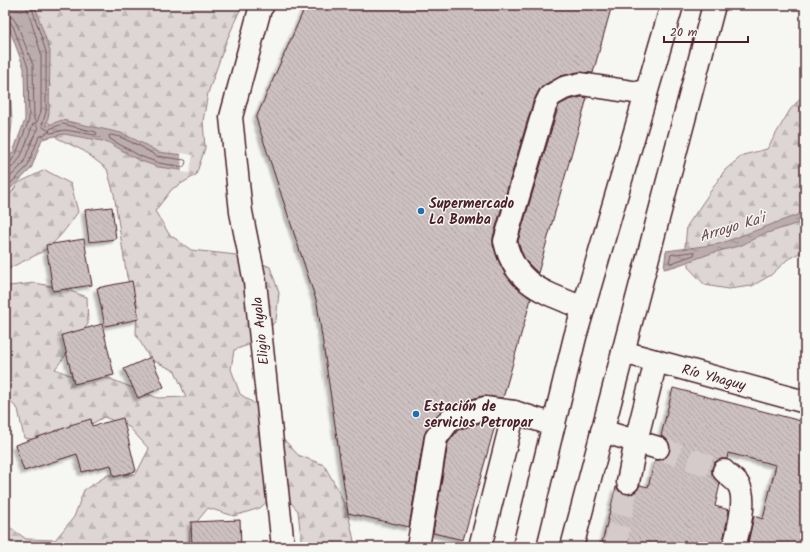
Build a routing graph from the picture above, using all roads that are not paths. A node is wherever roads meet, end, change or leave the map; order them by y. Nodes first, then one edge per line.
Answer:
1 (263, 5) edge
2 (672, 5) edge
3 (714, 5) edge
4 (646, 94) junction
5 (583, 308) junction
6 (623, 352) junction
7 (656, 361) junction
8 (805, 402) edge
9 (514, 412) junction
10 (554, 425) junction
11 (602, 431) junction
12 (636, 441) junction
13 (658, 448) tunnel mouth
14 (724, 471) tunnel mouth
15 (628, 482) tunnel mouth
16 (283, 547) edge
17 (418, 547) edge
18 (480, 547) edge
19 (524, 547) edge
20 (572, 547) edge
21 (734, 547) edge

1 - 16 main road, Eligio Ayala
2 - 4 main road
3 - 6 main road
4 - 5 main road
4 - 5 main road
5 - 10 main road
6 - 7 main road, Río Yhaguy
6 - 11 main road
7 - 8 main road, Río Yhaguy
7 - 12 main road
9 - 10 main road
9 - 17 main road
9 - 18 main road
10 - 19 main road
11 - 12 main road
11 - 20 main road
12 - 13 main road
12 - 15 main road
14 - 21 main road

